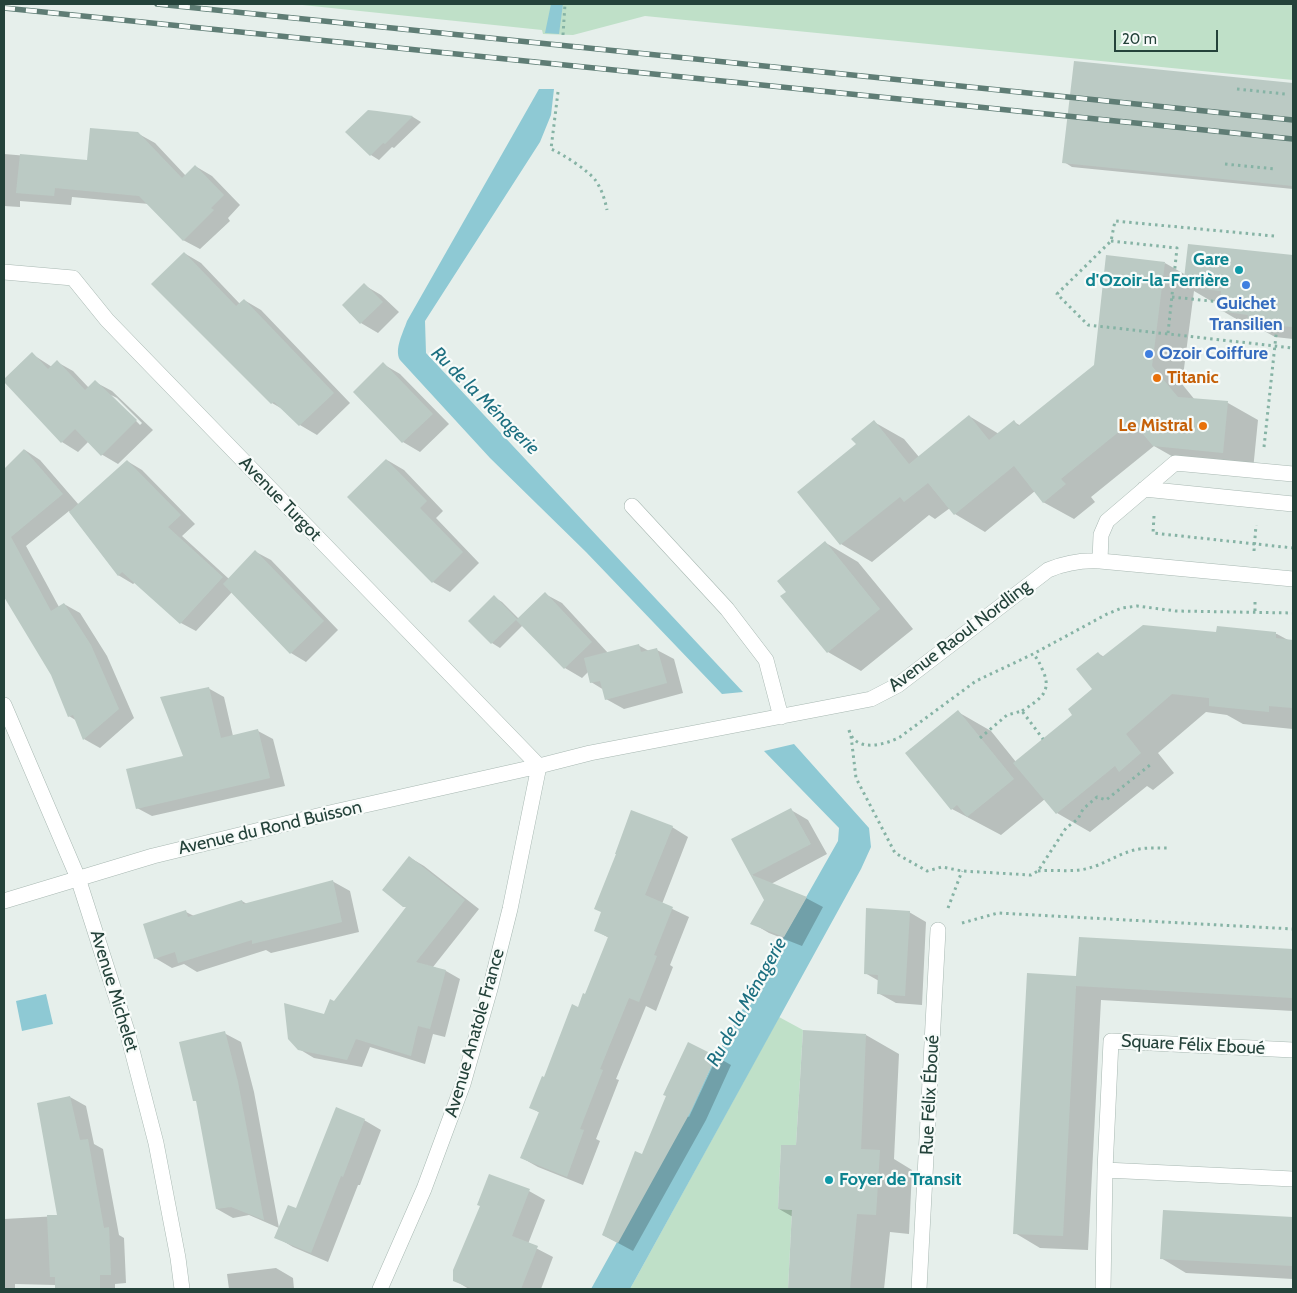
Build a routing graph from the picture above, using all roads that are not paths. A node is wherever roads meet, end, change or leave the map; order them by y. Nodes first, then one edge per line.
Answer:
1 (4, 272) edge
2 (1293, 474) edge
3 (1151, 489) junction
4 (1293, 504) edge
5 (632, 506) dead end
6 (1100, 561) junction
7 (1293, 579) edge
8 (4, 705) edge
9 (781, 717) junction
10 (539, 766) junction
11 (78, 878) junction
12 (4, 901) edge
13 (938, 930) road end
14 (1293, 1050) edge
15 (1105, 1170) junction
16 (1293, 1179) edge
17 (182, 1289) edge
18 (380, 1289) edge
19 (920, 1289) edge
20 (1103, 1289) edge

1 - 10 street, Avenue Turgot
2 - 3 street
3 - 4 street
3 - 6 street
5 - 9 street
6 - 7 street, Avenue Raoul Nordling
6 - 9 street, Avenue Raoul Nordling
8 - 11 street, Avenue Michelet
9 - 10 street, Avenue Raoul Nordling
10 - 11 street, Avenue du Rond Buisson
10 - 18 street, Avenue Anatole France
11 - 12 street, Avenue du Rond Buisson
11 - 17 street, Avenue Michelet
13 - 19 street, Rue Félix Éboué
14 - 15 street, Square Félix Eboué
15 - 16 street
15 - 20 street

